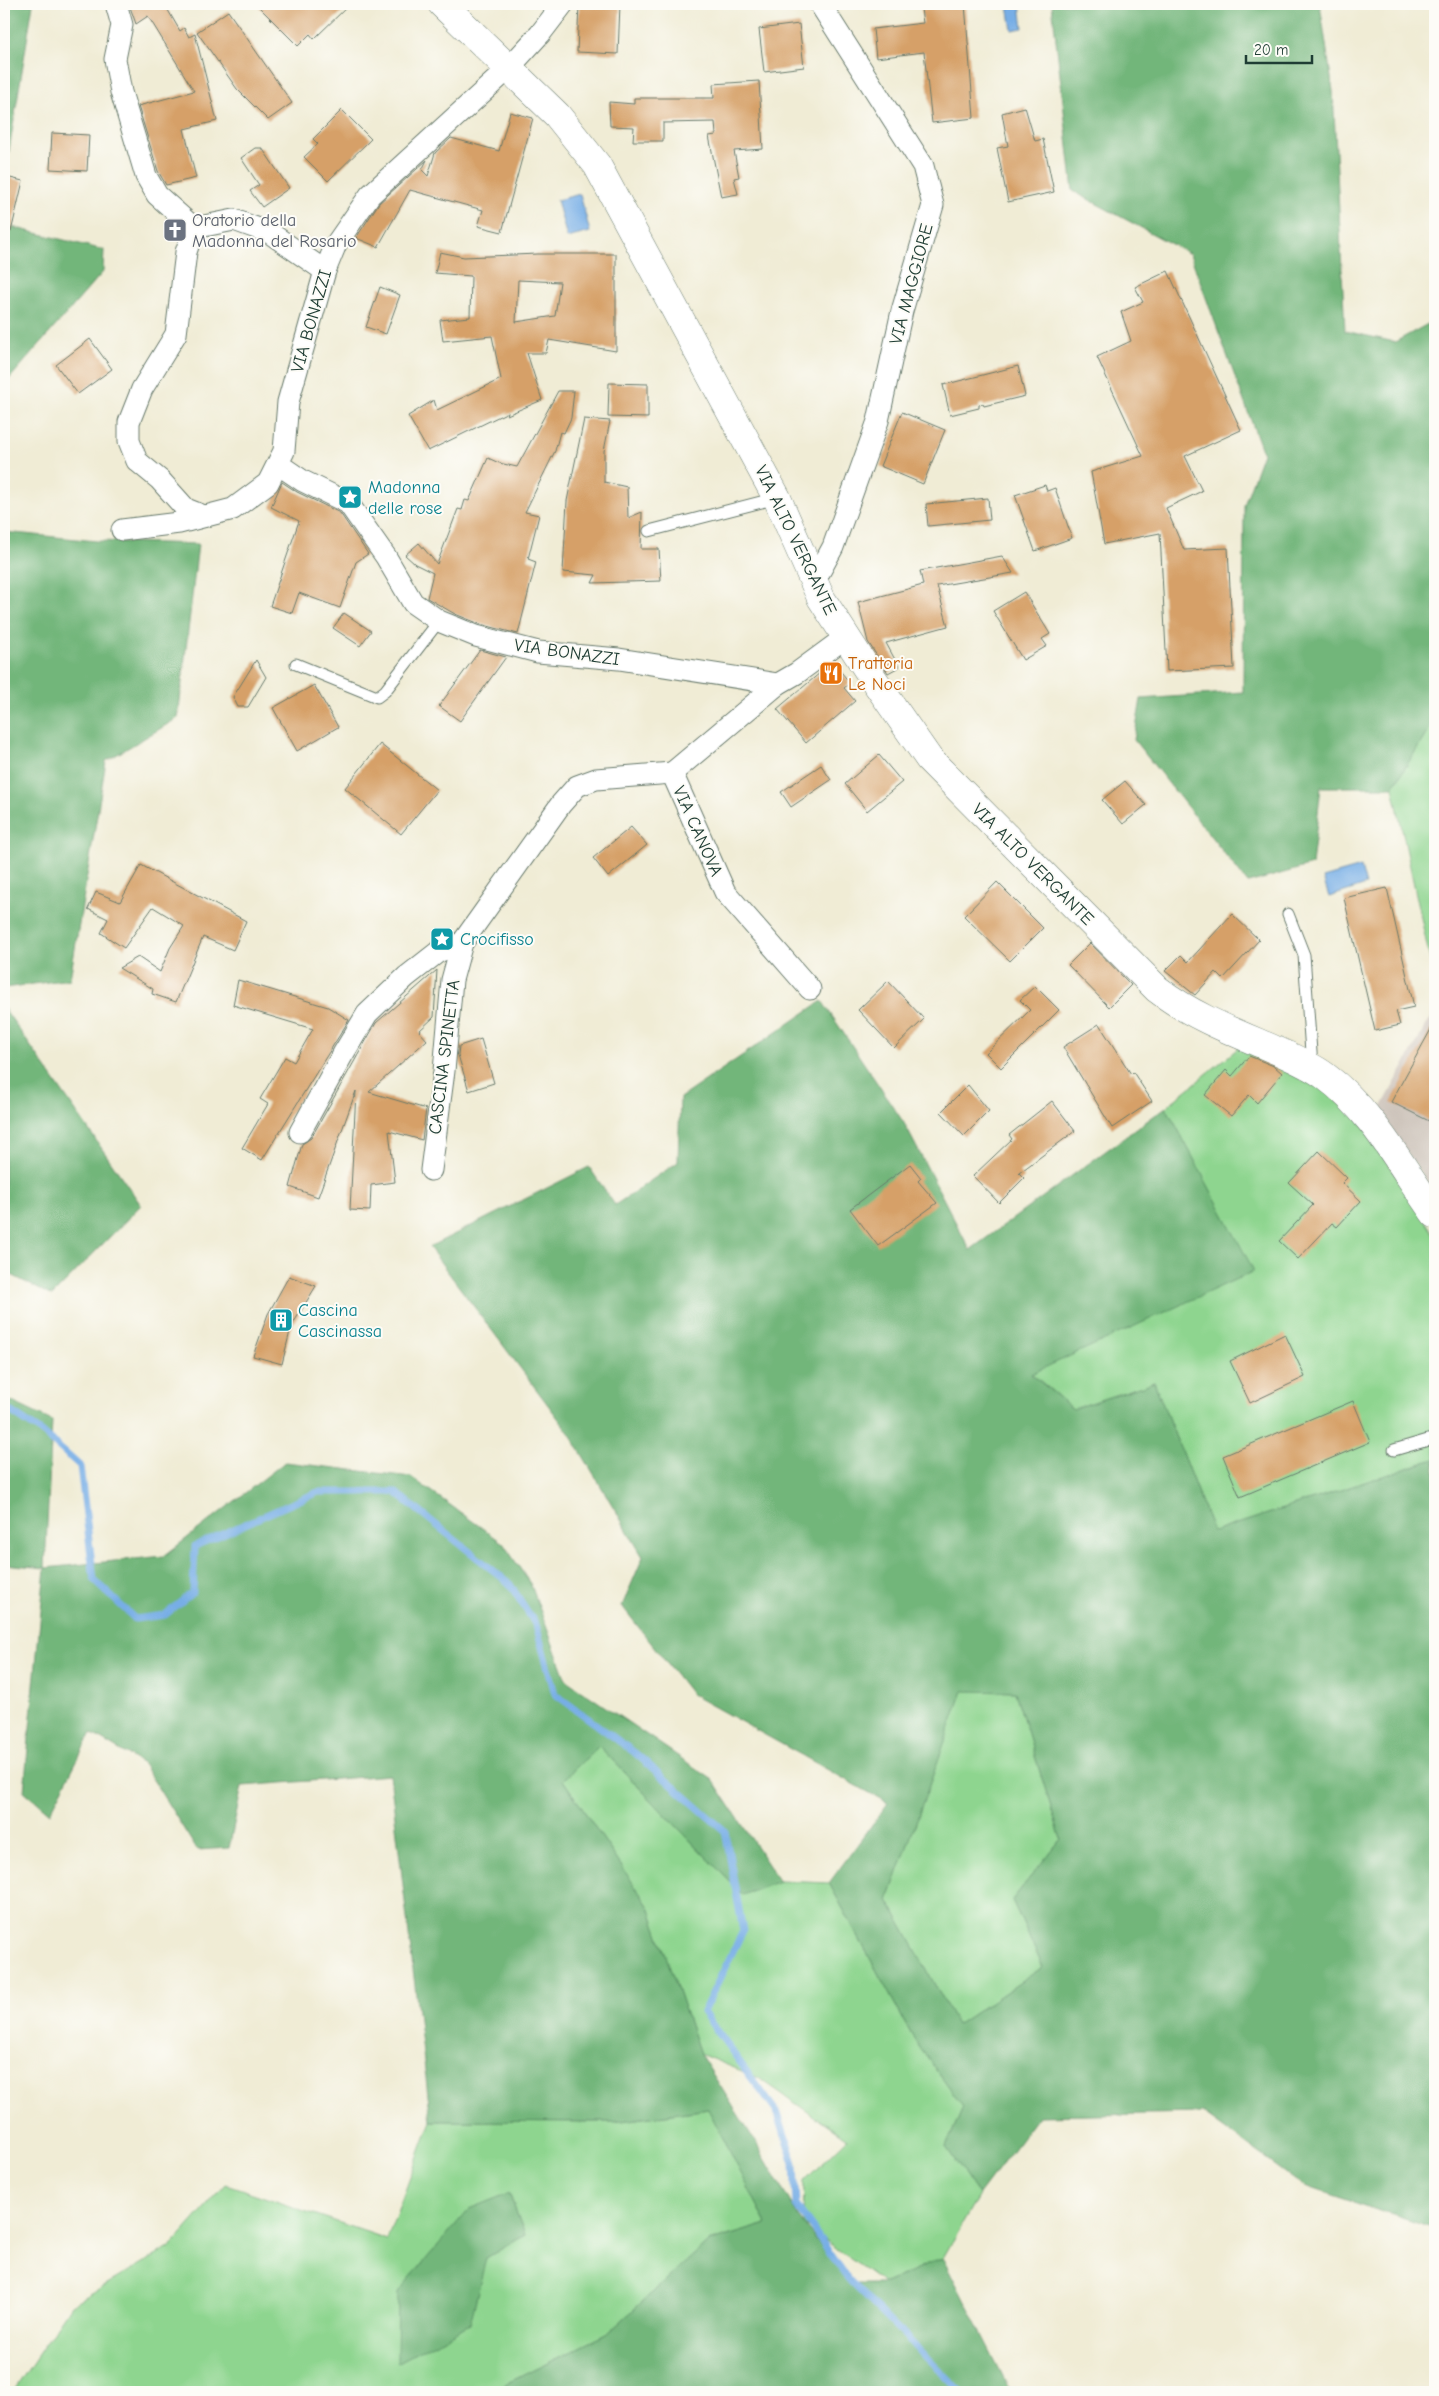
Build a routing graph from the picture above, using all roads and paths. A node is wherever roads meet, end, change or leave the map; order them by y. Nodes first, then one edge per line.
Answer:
1 (116, 4) edge
2 (442, 4) edge
3 (563, 4) edge
4 (820, 4) edge
5 (508, 69) junction
6 (194, 228) junction
7 (325, 270) junction
8 (278, 464) junction
9 (777, 498) junction
10 (204, 516) junction
11 (122, 530) dead end
12 (649, 531) dead end
13 (814, 576) junction
14 (439, 621) junction
15 (846, 637) junction
16 (296, 664) dead end
17 (778, 684) junction
18 (672, 774) junction
19 (1288, 914) dead end
20 (462, 943) junction
21 (810, 989) dead end
22 (1312, 1068) junction
23 (300, 1132) dead end
24 (431, 1170) dead end
25 (1435, 1214) edge
26 (1435, 1438) edge
27 (1394, 1450) dead end

1 - 6 street
2 - 5 main road, VIA ALTO VERGANTE
3 - 5 street, VIA BONAZZI
4 - 13 street, VIA MAGGIORE
5 - 7 street, VIA BONAZZI
5 - 9 main road, VIA ALTO VERGANTE
6 - 7 street
6 - 10 street
7 - 8 street, VIA BONAZZI
8 - 10 street, VIA BONAZZI
8 - 14 street, VIA BONAZZI
9 - 12 lane
9 - 13 main road, VIA ALTO VERGANTE
10 - 11 street, VIA BONAZZI
13 - 15 main road, VIA ALTO VERGANTE
14 - 16 lane
14 - 17 street, VIA BONAZZI
15 - 17 street, VIA CANOVA
15 - 22 main road, VIA ALTO VERGANTE
17 - 18 street, VIA CANOVA
18 - 20 street, CASCINA SPINETTA
18 - 21 street, VIA CANOVA
19 - 22 lane
20 - 23 street, CASCINA SPINETTA
20 - 24 street, CASCINA SPINETTA
22 - 25 main road, VIA ALTO VERGANTE
26 - 27 lane

